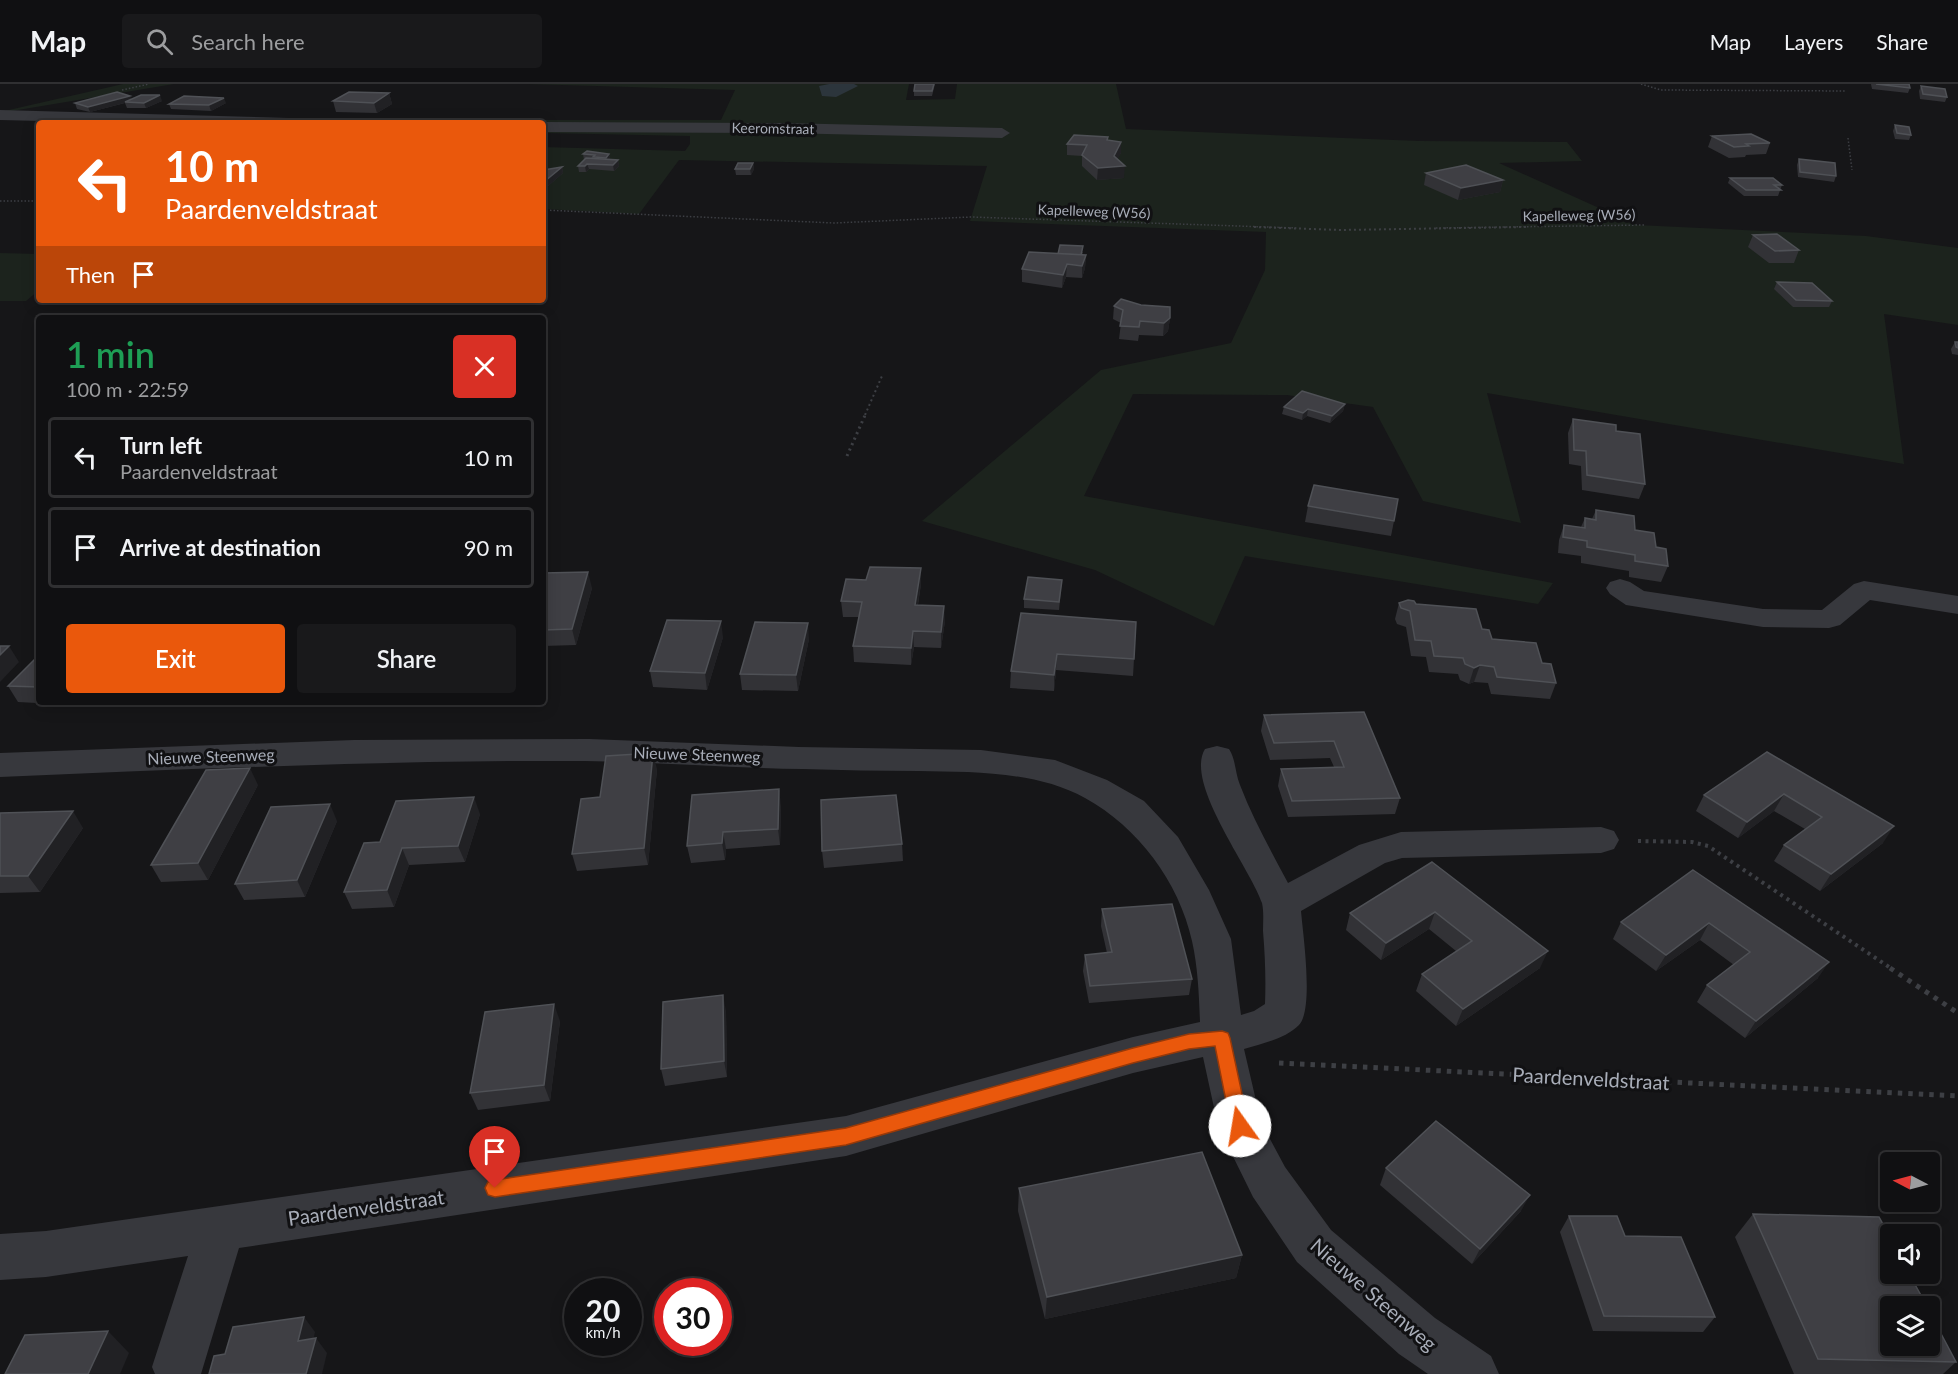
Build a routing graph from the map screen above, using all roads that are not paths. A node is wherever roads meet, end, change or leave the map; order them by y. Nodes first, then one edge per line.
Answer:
1 (0, 115) edge
2 (181, 120) edge
3 (546, 127) edge
4 (1002, 133) dead end
5 (1620, 588) dead end
6 (1958, 605) edge
7 (1217, 757) dead end
8 (0, 765) edge
9 (1601, 840) road end
10 (1281, 904) junction
11 (1223, 1049) junction
12 (221, 1228) junction
13 (0, 1257) edge
14 (178, 1367) dead end
15 (1473, 1374) edge

1 - 2 street
3 - 4 street, Keeromstraat
5 - 6 street
7 - 10 street
8 - 11 street, Nieuwe Steenweg
9 - 10 street
10 - 11 street
11 - 12 street, Paardenveldstraat
11 - 15 street, Nieuwe Steenweg
12 - 13 street, Paardenveldstraat
12 - 14 street

